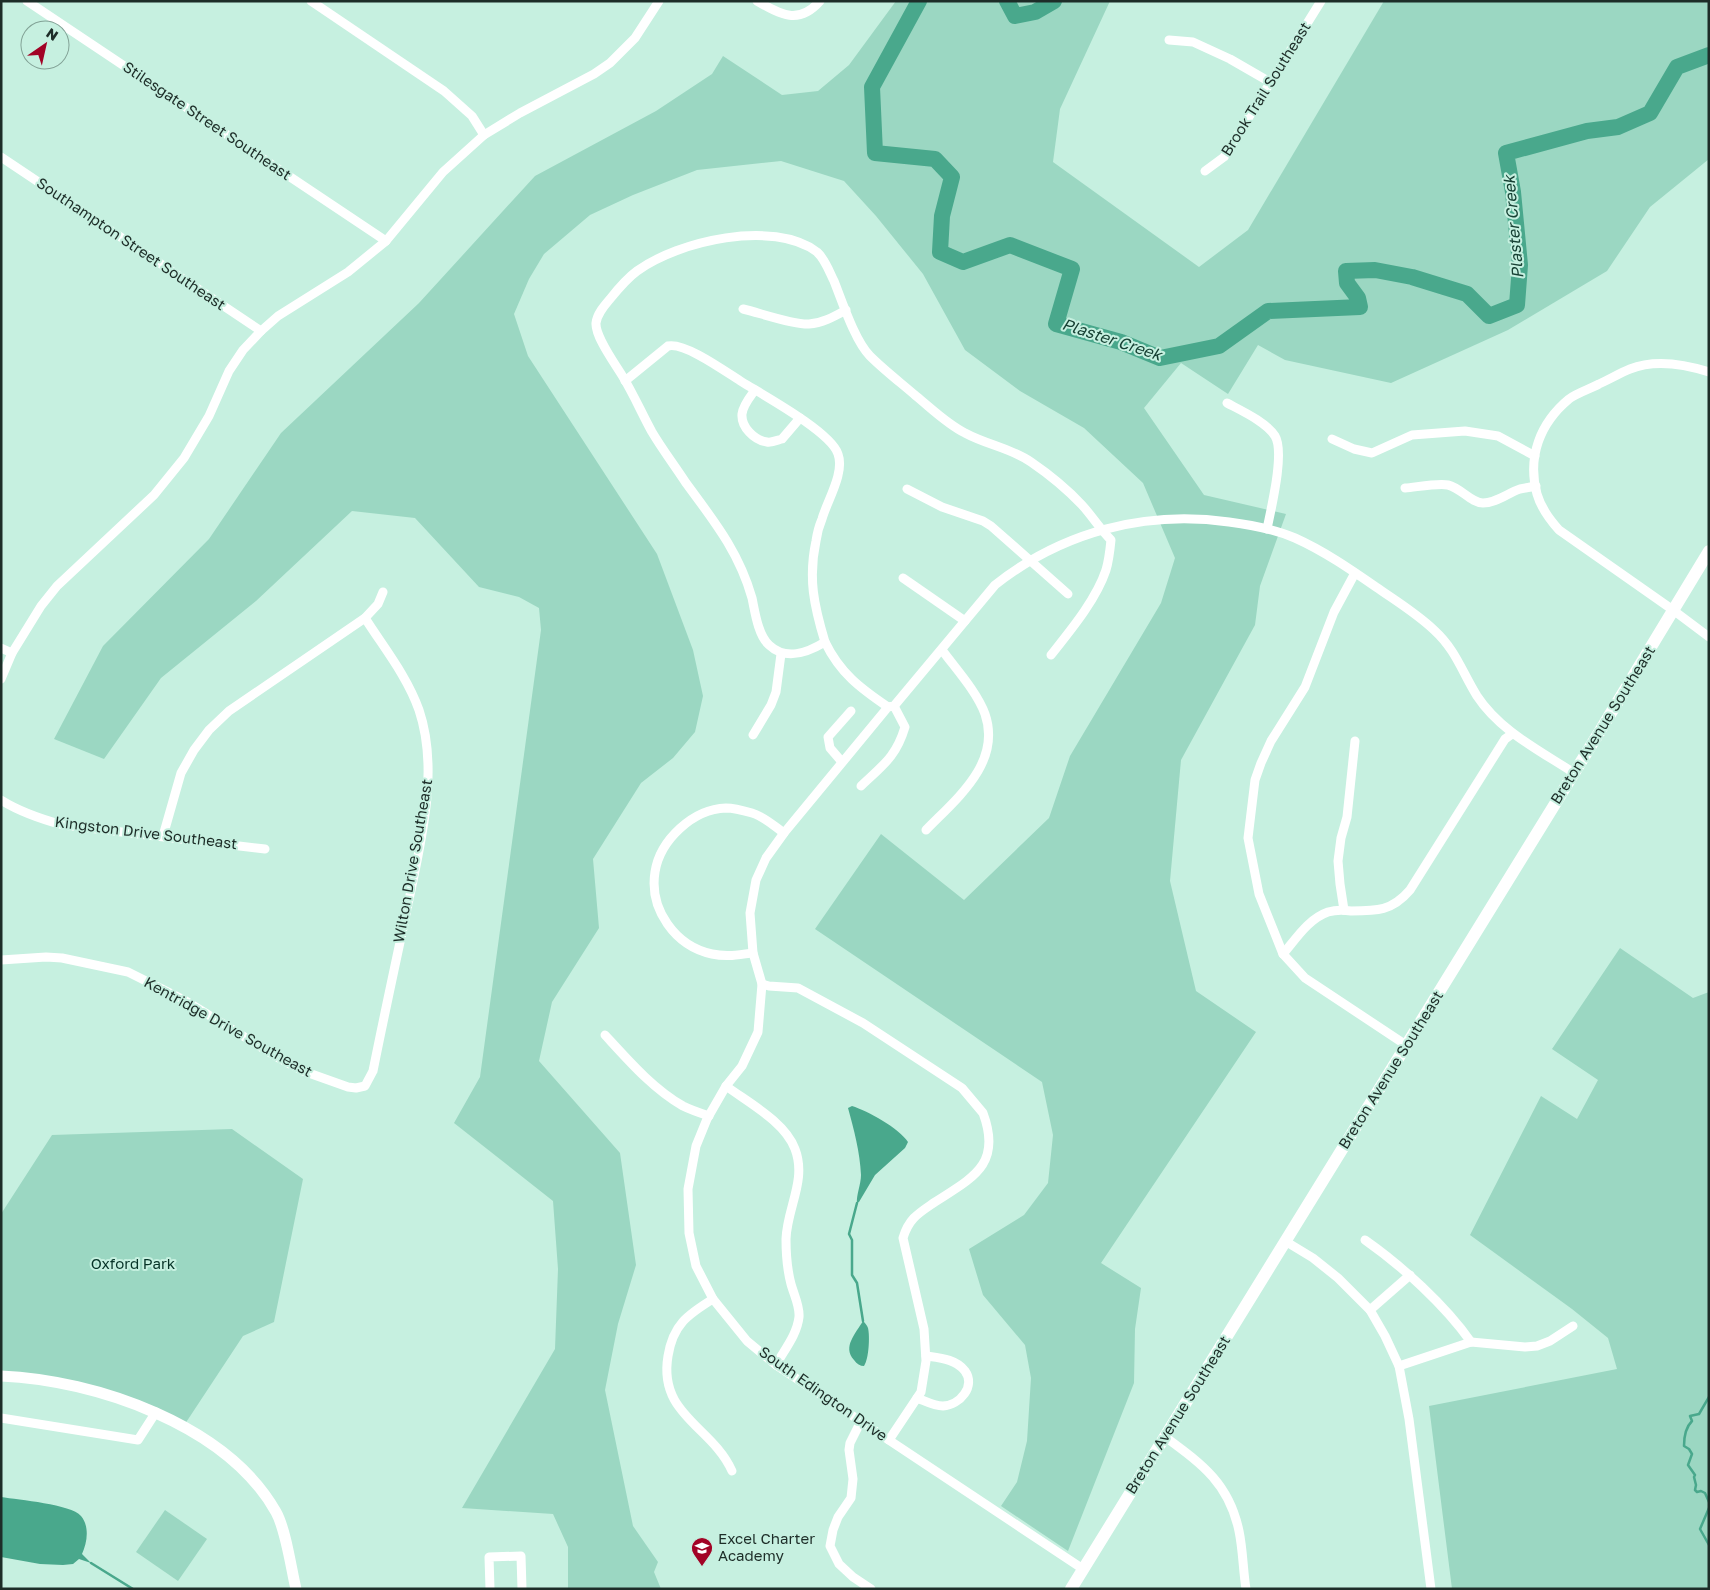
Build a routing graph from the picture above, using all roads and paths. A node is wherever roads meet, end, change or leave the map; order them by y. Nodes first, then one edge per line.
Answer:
1 (27, 1) edge
2 (311, 1) edge
3 (659, 1) edge
4 (757, 1) edge
5 (820, 1) edge
6 (1321, 1) edge
7 (1170, 40) dead end
8 (1270, 82) junction
9 (484, 135) junction
10 (1, 156) edge
11 (1206, 171) dead end
12 (386, 241) junction
13 (743, 309) dead end
14 (846, 310) junction
15 (261, 331) junction
16 (1709, 372) edge
17 (626, 381) junction
18 (755, 390) junction
19 (1227, 403) dead end
20 (800, 418) junction
21 (1332, 439) dead end
22 (1535, 456) junction
23 (1536, 486) junction
24 (1405, 488) dead end
25 (907, 489) dead end
26 (1267, 528) junction
27 (1101, 530) junction
28 (1709, 551) edge
29 (1030, 562) junction
30 (1355, 572) junction
31 (903, 578) dead end
32 (383, 592) dead end
33 (1068, 594) dead end
34 (1673, 610) junction
35 (365, 618) junction
36 (964, 622) junction
37 (1709, 637) edge
38 (824, 642) junction
39 (1, 648) edge
40 (942, 650) junction
41 (12, 653) junction
42 (781, 654) junction
43 (1051, 655) dead end
44 (1, 679) edge
45 (891, 706) junction
46 (851, 712) dead end
47 (1512, 734) junction
48 (753, 735) dead end
49 (1355, 741) dead end
50 (842, 762) junction
51 (1574, 772) junction
52 (861, 786) dead end
53 (1, 800) edge
54 (926, 830) dead end
55 (784, 833) junction
56 (163, 836) junction
57 (265, 849) dead end
58 (1344, 910) junction
59 (753, 953) junction
60 (1283, 954) junction
61 (1, 960) edge
62 (762, 984) junction
63 (605, 1035) dead end
64 (1406, 1045) junction
65 (365, 1086) joint
66 (726, 1086) junction
67 (708, 1116) junction
68 (1364, 1240) dead end
69 (1285, 1241) junction
70 (1410, 1275) junction
71 (713, 1299) junction
72 (1370, 1310) junction
73 (1573, 1326) dead end
74 (1471, 1342) junction
75 (926, 1356) junction
76 (776, 1365) junction
77 (1399, 1366) junction
78 (1, 1376) edge
79 (917, 1398) junction
80 (156, 1412) junction
81 (1, 1418) edge
82 (861, 1421) junction
83 (1164, 1436) junction
84 (889, 1440) junction
85 (732, 1471) dead end
86 (1083, 1569) junction
87 (296, 1589) edge
88 (490, 1589) edge
89 (522, 1589) edge
90 (871, 1589) edge
91 (1071, 1589) edge
92 (1246, 1589) edge
93 (1431, 1589) edge

1 - 12 street, Stilesgate Street Southeast
2 - 9 street
3 - 9 street
4 - 5 street
6 - 8 street, Brook Trail Southeast
7 - 8 street
8 - 11 street, Brook Trail Southeast
9 - 12 street
10 - 15 street, Southampton Street Southeast
12 - 15 street
13 - 14 street
14 - 17 street
14 - 27 street
15 - 41 street
16 - 22 street
17 - 18 street
17 - 42 street
18 - 20 street
18 - 20 street
19 - 26 street
20 - 38 street
21 - 22 street
22 - 23 street
23 - 24 street
23 - 34 street
25 - 29 street
26 - 27 street, South Edington Drive
26 - 30 street, South Edington Drive
27 - 29 street, South Edington Drive
27 - 43 street
28 - 34 main road, Breton Avenue Southeast
29 - 33 street
29 - 36 street, South Edington Drive
30 - 47 street, South Edington Drive
30 - 60 street
31 - 36 street
32 - 35 street
34 - 37 street
34 - 51 main road, Breton Avenue Southeast
35 - 56 street
35 - 65 street, Wilton Drive Southeast
36 - 40 street, South Edington Drive
38 - 42 street
38 - 45 street
39 - 41 street
40 - 45 street, South Edington Drive
40 - 54 street
41 - 44 street
42 - 48 street
45 - 50 street, South Edington Drive
45 - 52 street
46 - 50 street
47 - 51 street, South Edington Drive
47 - 58 street
49 - 58 street
50 - 55 street, South Edington Drive
51 - 64 main road, Breton Avenue Southeast
53 - 56 street, Kingston Drive Southeast
55 - 59 street, South Edington Drive
55 - 59 street
56 - 57 street, Kingston Drive Southeast
58 - 60 street
59 - 62 street, South Edington Drive
60 - 64 street
61 - 65 street, Kentridge Drive Southeast
62 - 66 street, South Edington Drive
62 - 75 street
63 - 67 street
64 - 69 main road, Breton Avenue Southeast
66 - 67 street, South Edington Drive
66 - 76 street
67 - 71 street, South Edington Drive
68 - 70 street
69 - 72 street
69 - 83 main road, Breton Avenue Southeast
70 - 72 street
70 - 74 street
71 - 76 street, South Edington Drive
71 - 85 street
72 - 77 street
73 - 74 street
74 - 77 street
75 - 79 street
75 - 79 street
76 - 82 street, South Edington Drive
77 - 93 street
78 - 80 street
79 - 84 street
80 - 81 street
80 - 87 street
82 - 84 street, South Edington Drive
82 - 90 street
83 - 86 main road, Breton Avenue Southeast
83 - 92 street
84 - 86 street, South Edington Drive
86 - 91 main road, Breton Avenue Southeast
88 - 89 street

